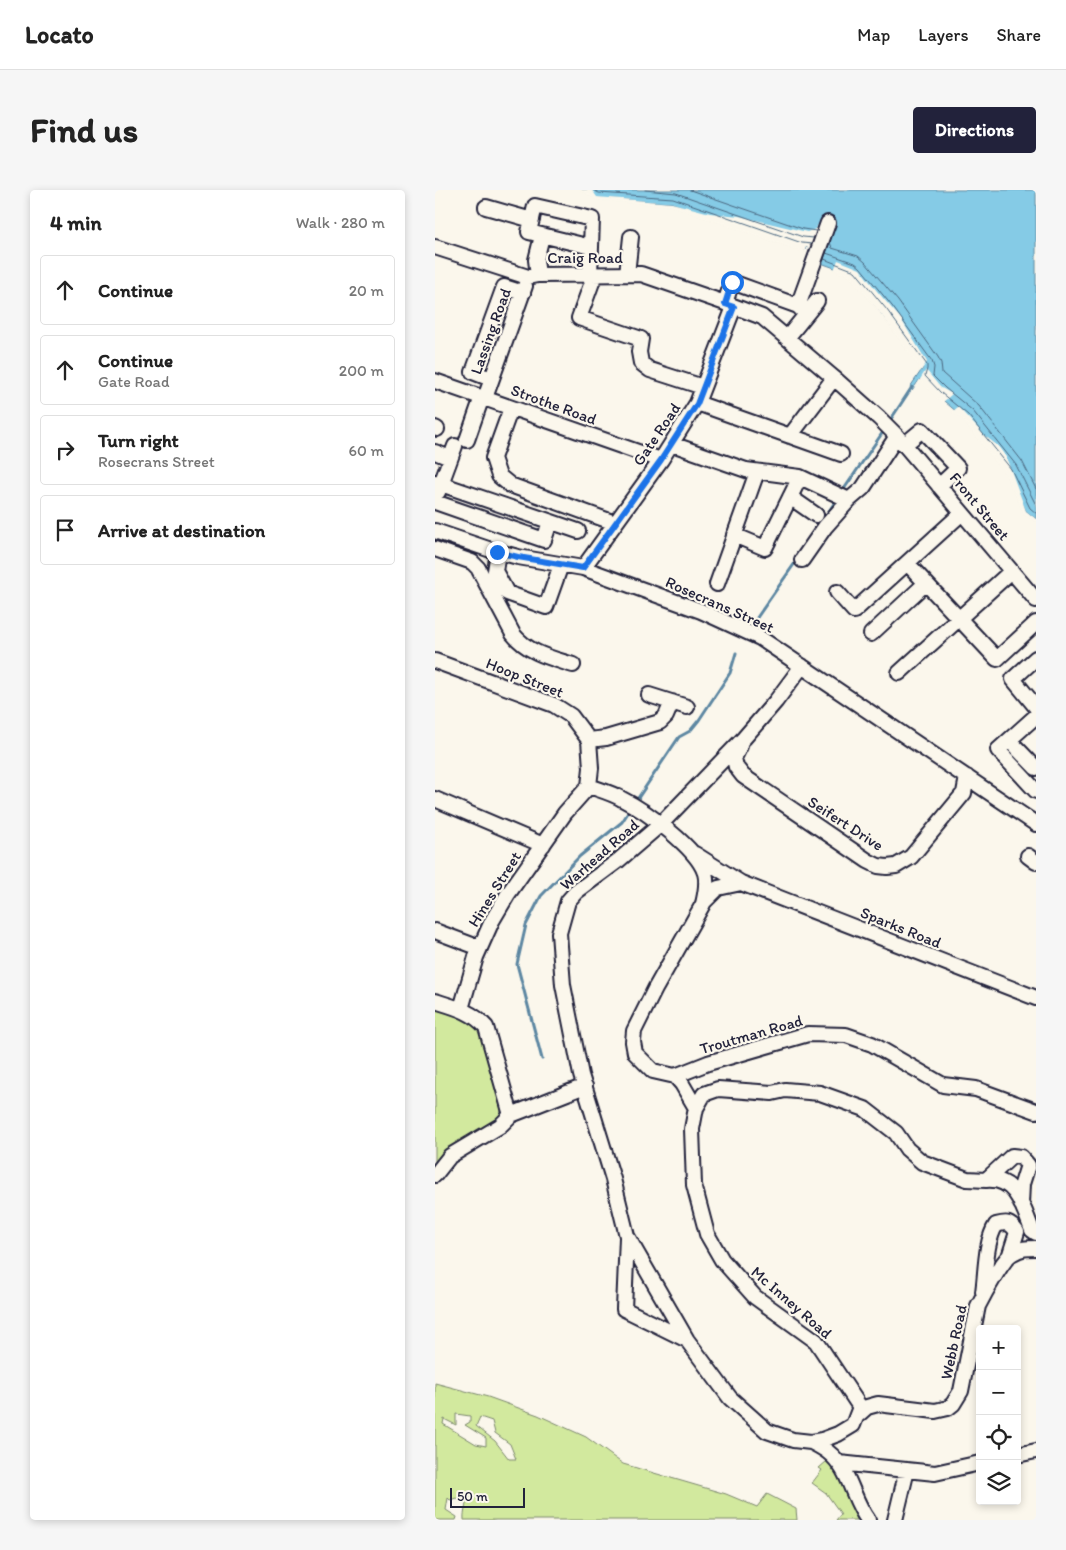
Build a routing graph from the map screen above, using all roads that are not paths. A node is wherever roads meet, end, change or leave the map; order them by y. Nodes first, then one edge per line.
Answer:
1 (486, 208) dead end
2 (532, 220) junction
3 (828, 223) dead end
4 (542, 236) junction
5 (631, 237) dead end
6 (435, 247) edge
7 (591, 247) junction
8 (592, 274) junction
9 (627, 274) junction
10 (533, 276) junction
11 (523, 293) junction
12 (817, 301) dead end
13 (729, 305) junction
14 (802, 310) junction
15 (787, 338) junction
16 (834, 378) junction
17 (491, 379) junction
18 (435, 381) edge
19 (703, 387) junction
20 (483, 397) junction
21 (697, 404) junction
22 (511, 408) junction
23 (893, 433) junction
24 (790, 436) junction
25 (672, 444) junction
26 (457, 448) junction
27 (435, 452) edge
28 (841, 454) dead end
29 (661, 460) junction
30 (757, 472) junction
31 (800, 477) junction
32 (438, 483) edge
33 (939, 486) junction
34 (843, 496) junction
35 (790, 497) junction
36 (435, 500) edge
37 (962, 513) junction
38 (817, 515) dead end
39 (550, 522) junction
40 (615, 523) junction
41 (435, 531) edge
42 (578, 532) dead end
43 (734, 535) junction
44 (435, 550) edge
45 (497, 552) junction
46 (1000, 557) junction
47 (801, 560) dead end
48 (907, 563) junction
49 (561, 565) junction
50 (583, 568) junction
51 (1006, 576) junction
52 (926, 583) junction
53 (717, 584) dead end
54 (837, 592) dead end
55 (1036, 600) edge
56 (1036, 609) edge
57 (959, 618) junction
58 (1036, 623) edge
59 (871, 634) dead end
60 (1036, 658) edge
61 (435, 661) edge
62 (573, 665) dead end
63 (802, 666) junction
64 (899, 673) dead end
65 (649, 695) dead end
66 (672, 702) junction
67 (687, 707) dead end
68 (1036, 708) edge
69 (1036, 716) edge
70 (744, 738) junction
71 (589, 740) junction
72 (1009, 740) junction
73 (1036, 768) edge
74 (967, 777) junction
75 (589, 786) junction
76 (1036, 791) edge
77 (435, 799) edge
78 (661, 824) junction
79 (1036, 824) edge
80 (543, 845) junction
81 (693, 852) junction
82 (747, 885) junction
83 (703, 904) junction
84 (435, 931) edge
85 (479, 948) junction
86 (1036, 998) edge
87 (435, 1001) edge
88 (461, 1009) junction
89 (675, 1076) junction
90 (585, 1086) junction
91 (696, 1108) junction
92 (1036, 1111) edge
93 (511, 1115) junction
94 (435, 1175) edge
95 (985, 1180) junction
96 (1021, 1204) junction
97 (1036, 1233) edge
98 (627, 1236) junction
99 (1036, 1248) edge
100 (1010, 1254) junction
101 (983, 1295) junction
102 (687, 1340) junction
103 (858, 1415) junction
104 (811, 1442) junction
105 (1036, 1451) edge
106 (1021, 1454) edge
107 (839, 1463) junction
108 (976, 1464) edge
109 (907, 1470) junction
110 (867, 1520) edge
111 (895, 1520) edge

1 - 2 street
2 - 4 street
2 - 7 street
3 - 14 street
4 - 7 street
4 - 10 street, Lassing Road
5 - 9 street
6 - 10 street, Craig Road
7 - 8 street
8 - 9 street, Craig Road
8 - 10 street, Craig Road
8 - 19 street
9 - 13 street, Craig Road
10 - 11 street, Lassing Road
11 - 17 street, Lassing Road
11 - 17 street
12 - 14 street
13 - 14 street, Gate Road
13 - 15 street, Craig Road
13 - 19 street, Gate Road
14 - 15 street
15 - 16 street, Craig Road
16 - 23 street, Front Street
16 - 24 street
17 - 20 street, Lassing Road
18 - 20 street, Strothe Road
19 - 21 street, Gate Road
20 - 22 street, Strothe Road
20 - 26 street, Lassing Road
21 - 24 street
21 - 25 street, Gate Road
22 - 29 street, Strothe Road
22 - 40 street
23 - 33 street, Front Street
23 - 33 street
23 - 34 street
24 - 28 street
25 - 29 street, Gate Road
25 - 30 street
26 - 27 street
26 - 32 street, Lassing Road
29 - 40 street, Gate Road
30 - 31 street
30 - 43 street
31 - 34 street
31 - 35 street
32 - 36 street, Lassing Road
32 - 39 street
33 - 37 street, Front Street
34 - 47 street
35 - 38 street
35 - 43 street
36 - 39 street
37 - 46 street, Front Street
37 - 48 street
39 - 42 street
40 - 50 street, Gate Road
41 - 45 street, Rosecrans Street
43 - 53 street
44 - 62 street
45 - 49 street, Rosecrans Street
45 - 49 street
46 - 51 street
46 - 55 street, Front Street
48 - 52 street
48 - 54 street
49 - 50 street, Rosecrans Street
50 - 63 street, Rosecrans Street
51 - 56 street
51 - 57 street
52 - 57 street
52 - 59 street
57 - 58 street
57 - 64 street
60 - 68 street
61 - 71 street, Hoop Street
63 - 70 street, Warhead Road
63 - 74 street, Rosecrans Street
65 - 66 street
66 - 67 street
66 - 71 street
69 - 72 street
70 - 74 street, Seifert Drive
70 - 78 street, Warhead Road
71 - 75 street
72 - 73 street
72 - 76 street
74 - 79 street, Rosecrans Street
75 - 78 street
75 - 80 street
77 - 80 street
78 - 81 street
78 - 90 street, Warhead Road
80 - 85 street, Hines Street
81 - 82 street
81 - 83 street
82 - 83 street
82 - 86 street, Sparks Road
83 - 89 street
84 - 85 street
85 - 88 street, Hines Street
87 - 88 street
88 - 93 street
89 - 91 street
89 - 92 street, Troutman Road
90 - 93 street
90 - 98 street, Warhead Road
91 - 95 street
91 - 103 street, Mc Inney Road
93 - 94 street
95 - 96 street
95 - 96 street
96 - 97 street
98 - 102 street
98 - 102 street
99 - 100 street
100 - 101 street, Webb Road
100 - 101 street, Webb Road
101 - 103 street, Webb Road
102 - 104 street
103 - 104 street
104 - 107 street
105 - 106 street
107 - 109 street
107 - 110 street
108 - 109 street
109 - 111 street

